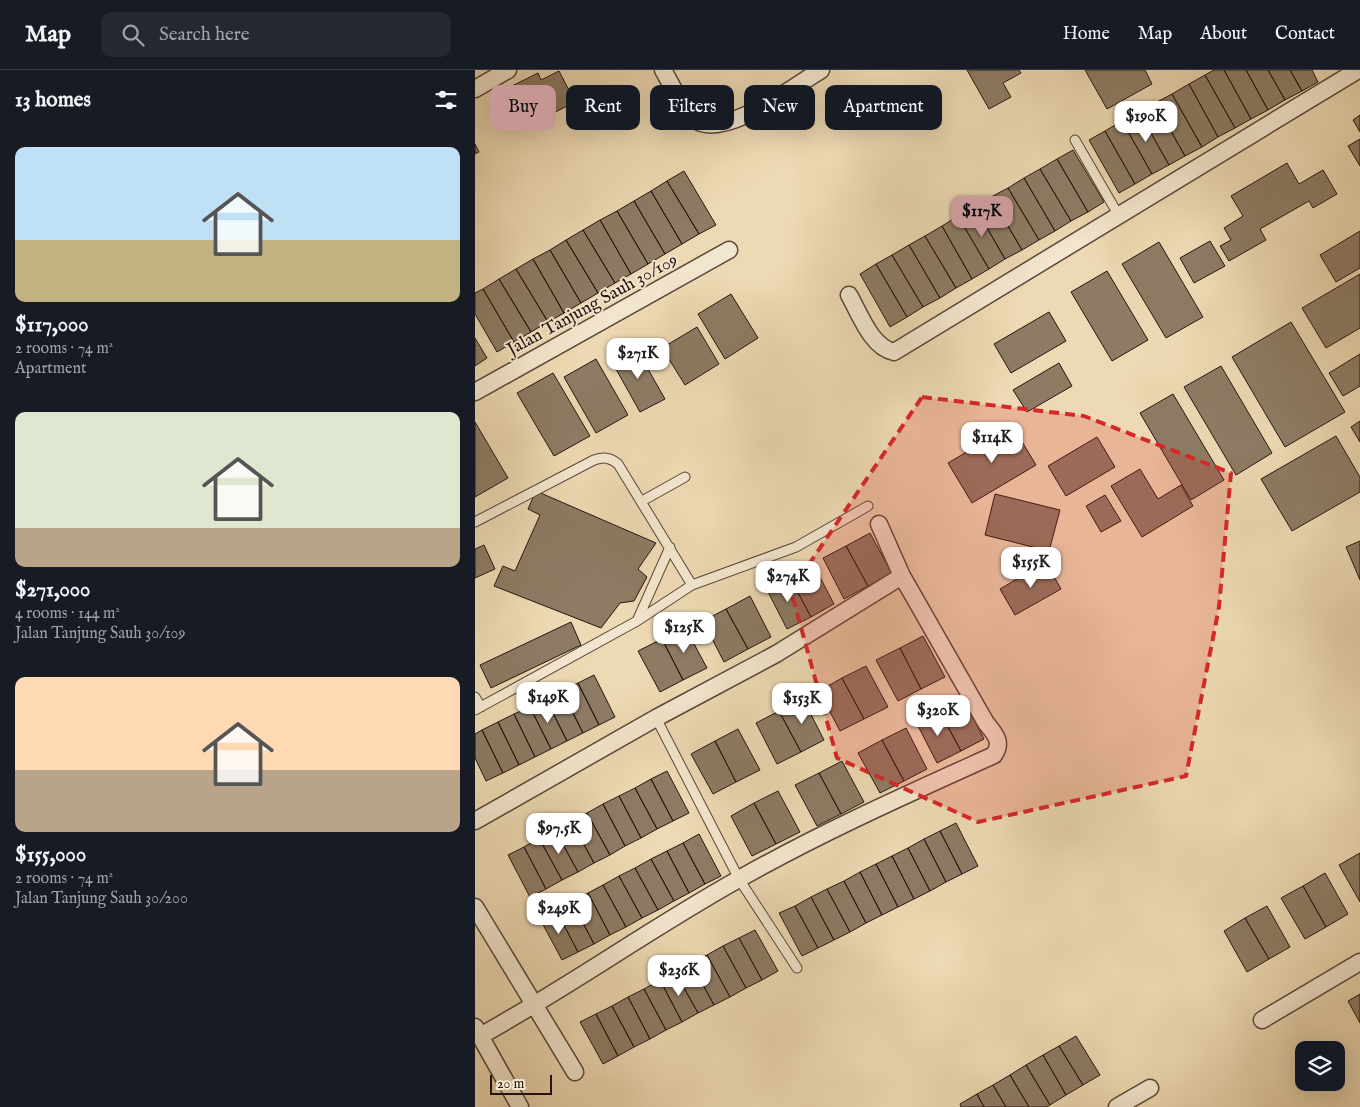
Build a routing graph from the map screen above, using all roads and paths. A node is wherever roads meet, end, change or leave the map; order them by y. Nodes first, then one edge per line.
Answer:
1 (508, 70) edge
2 (663, 70) edge
3 (821, 70) edge
4 (1358, 70) edge
5 (475, 89) edge
6 (1075, 140) dead end
7 (1119, 216) junction
8 (729, 250) dead end
9 (849, 295) dead end
10 (475, 392) edge
11 (685, 477) dead end
12 (642, 501) junction
13 (868, 506) dead end
14 (475, 522) edge
15 (879, 524) dead end
16 (670, 547) junction
17 (902, 576) junction
18 (692, 585) junction
19 (637, 621) junction
20 (475, 697) edge
21 (478, 708) edge
22 (656, 718) junction
23 (475, 821) edge
24 (739, 879) junction
25 (475, 907) edge
26 (1360, 962) edge
27 (797, 968) dead end
28 (534, 1006) junction
29 (1262, 1020) dead end
30 (478, 1032) edge
31 (575, 1072) dead end
32 (1150, 1088) dead end
33 (520, 1107) edge
34 (1117, 1107) edge

1 - 5 street
2 - 3 street
4 - 7 street
6 - 7 lane
7 - 9 street
8 - 10 street, Jalan Tanjung Sauh 30/109
11 - 12 lane
12 - 14 lane
12 - 16 lane
13 - 18 lane
15 - 17 street
16 - 18 lane
16 - 19 lane
17 - 22 street
17 - 24 street
18 - 19 lane
19 - 21 lane
20 - 21 lane
22 - 23 street
22 - 24 lane
24 - 27 lane
24 - 28 street
25 - 28 street
26 - 29 street
28 - 30 street
28 - 31 street
30 - 33 street
32 - 34 street

